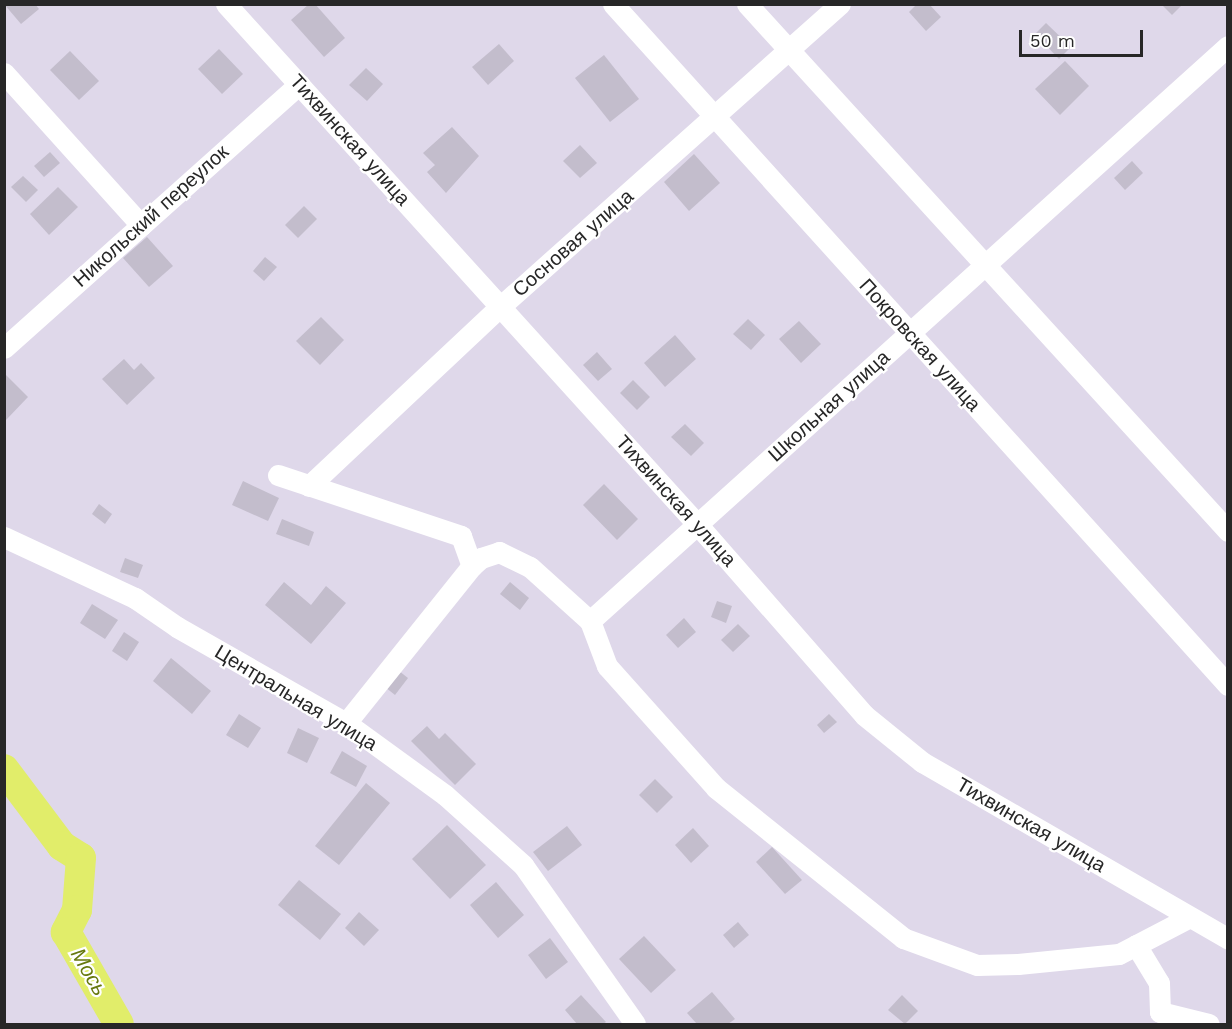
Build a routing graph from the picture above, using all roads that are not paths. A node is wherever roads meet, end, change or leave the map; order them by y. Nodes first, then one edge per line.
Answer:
1 (226, 4) edge
2 (613, 4) edge
3 (747, 4) edge
4 (840, 4) edge
5 (1227, 46) edge
6 (789, 51) junction
7 (1204, 67) junction
8 (1227, 72) edge
9 (4, 73) edge
10 (298, 84) junction
11 (715, 117) junction
12 (141, 225) junction
13 (984, 266) junction
14 (501, 306) junction
15 (910, 333) junction
16 (4, 348) edge
17 (278, 475) dead end
18 (309, 486) junction
19 (698, 524) junction
20 (1227, 531) edge
21 (4, 537) edge
22 (472, 566) junction
23 (590, 621) junction
24 (1227, 685) edge
25 (346, 723) junction
26 (1190, 917) junction
27 (1227, 939) edge
28 (1136, 945) junction
29 (634, 1024) edge
30 (1209, 1024) edge

1 - 10 street, Тихвинская улица
2 - 11 street, Покровская улица
3 - 6 street
4 - 6 street, Сосновая улица
5 - 7 street, Школьная улица
6 - 11 street, Сосновая улица
6 - 13 street
7 - 8 street
7 - 13 street, Школьная улица
9 - 12 street
10 - 12 street, Никольский переулок
10 - 14 street, Тихвинская улица
11 - 14 street, Сосновая улица
11 - 15 street, Покровская улица
12 - 16 street, Никольский переулок
13 - 15 street, Школьная улица
13 - 20 street
14 - 18 street, Сосновая улица
14 - 19 street, Тихвинская улица
15 - 19 street, Школьная улица
15 - 24 street, Покровская улица
17 - 18 street
18 - 22 street
19 - 23 street, Школьная улица
19 - 26 street, Тихвинская улица
21 - 25 street, Центральная улица
22 - 23 street
22 - 25 street
23 - 28 street
25 - 29 street, Центральная улица
26 - 27 street, Тихвинская улица
26 - 28 street
28 - 30 street

